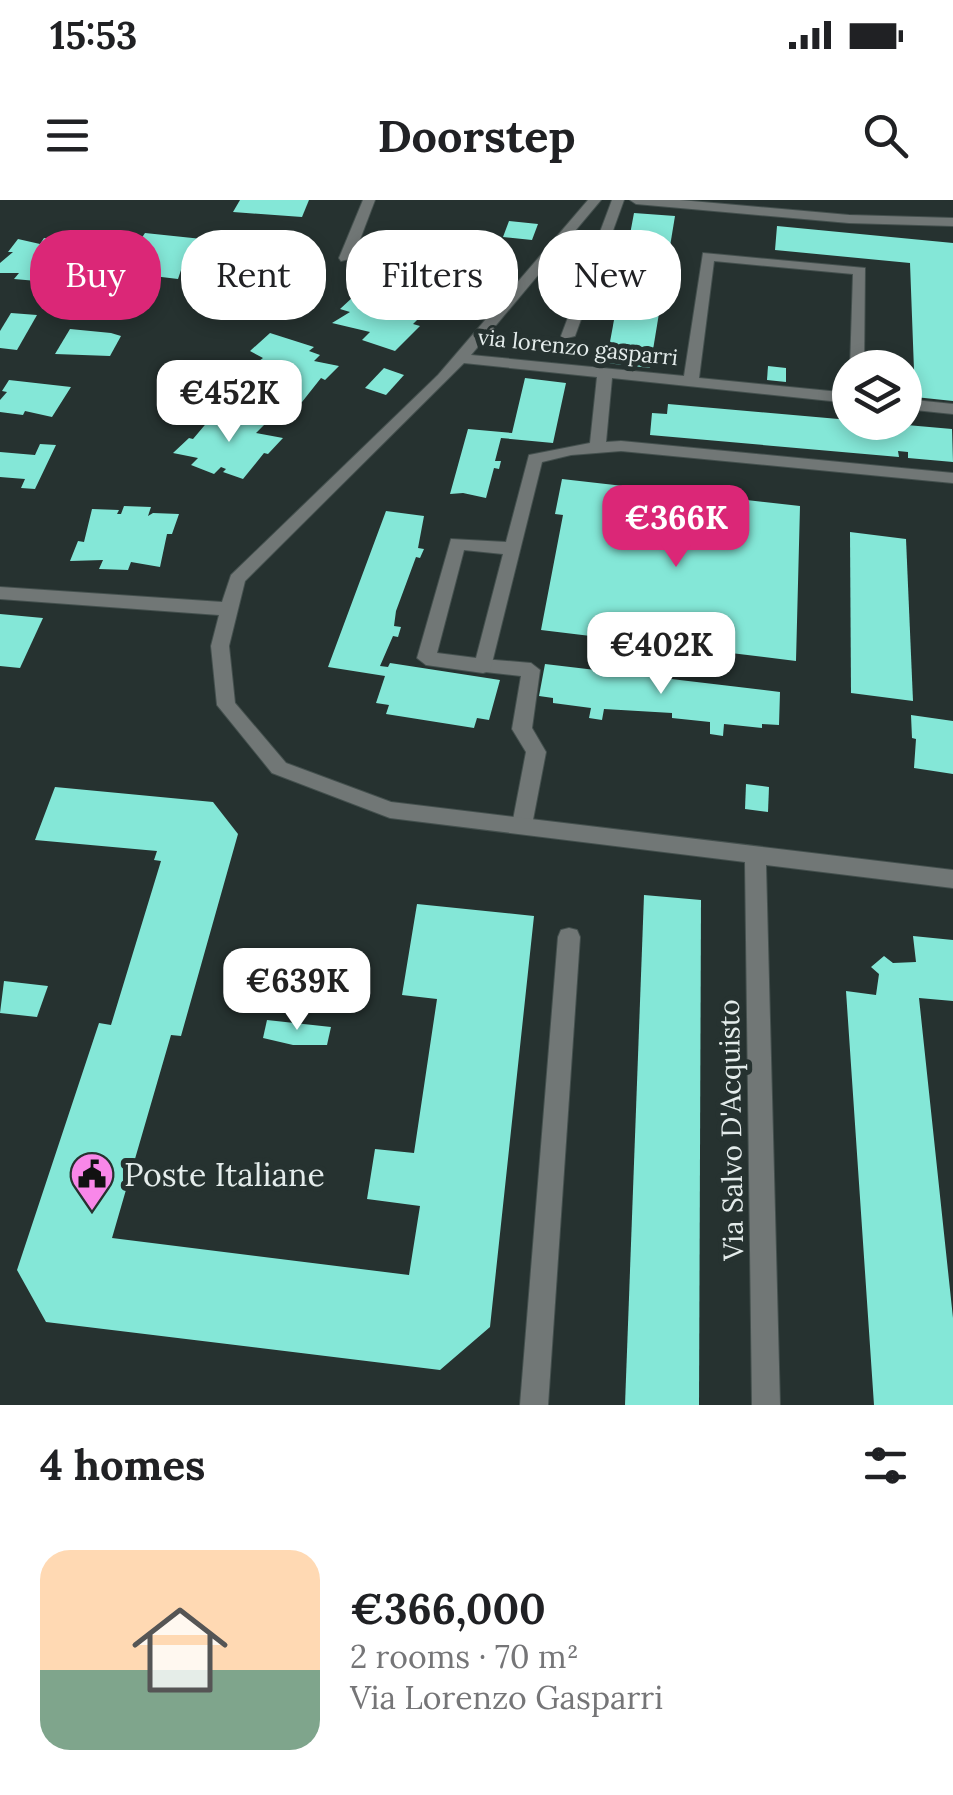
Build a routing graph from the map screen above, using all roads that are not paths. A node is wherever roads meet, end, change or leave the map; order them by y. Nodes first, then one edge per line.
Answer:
1 (369, 200) edge
2 (595, 200) edge
3 (618, 200) edge
4 (636, 200) edge
5 (953, 222) edge
6 (357, 230) edge
7 (568, 336) dead end
8 (857, 350) edge
9 (460, 358) junction
10 (605, 373) junction
11 (691, 382) junction
12 (832, 396) edge
13 (922, 406) edge
14 (953, 409) edge
15 (598, 448) junction
16 (953, 478) edge
17 (512, 548) junction
18 (0, 593) edge
19 (230, 608) junction
20 (482, 666) junction
21 (522, 824) junction
22 (756, 853) junction
23 (953, 879) edge
24 (569, 937) dead end
25 (534, 1405) edge
26 (766, 1405) edge

1 - 6 street
2 - 9 street
3 - 7 street, via lorenzo gasparri
4 - 5 street
8 - 11 street, via lorenzo gasparri
9 - 10 street, via lorenzo gasparri
9 - 19 street
10 - 11 street, via lorenzo gasparri
10 - 15 street, via lorenzo gasparri
11 - 12 street, via lorenzo gasparri
13 - 14 street
15 - 16 street
15 - 17 street
17 - 20 street
17 - 20 street
18 - 19 street
19 - 21 street
20 - 21 street
21 - 22 street
22 - 23 street
22 - 26 street, Via Salvo D'Acquisto
24 - 25 street

